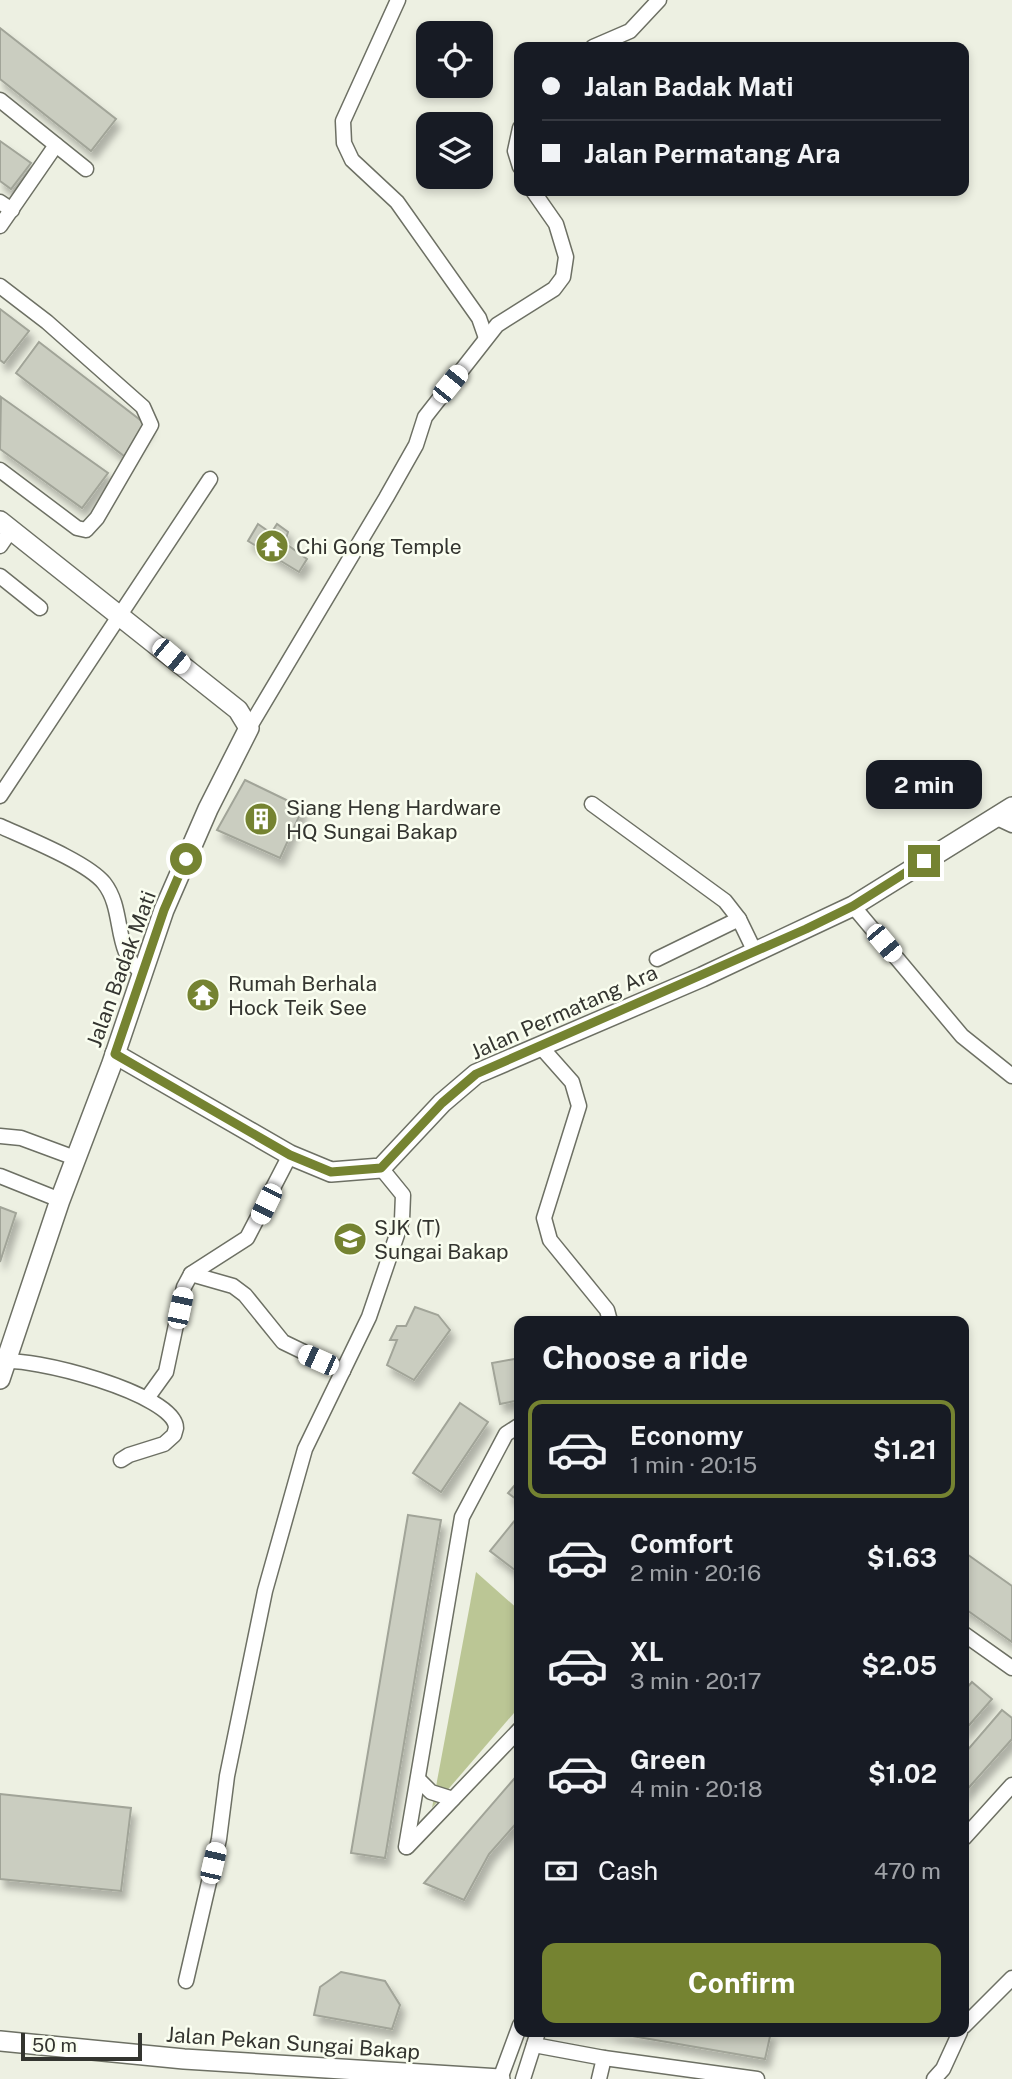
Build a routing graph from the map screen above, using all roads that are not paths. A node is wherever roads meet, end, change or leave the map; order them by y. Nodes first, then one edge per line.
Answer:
1 (398, 0) edge
2 (659, 0) edge
3 (605, 42) edge
4 (0, 100) edge
5 (56, 145) junction
6 (86, 169) dead end
7 (536, 196) edge
8 (6, 206) edge
9 (0, 226) edge
10 (0, 286) edge
11 (486, 338) junction
12 (0, 470) edge
13 (210, 478) dead end
14 (4, 532) edge
15 (0, 576) edge
16 (40, 608) dead end
17 (120, 614) junction
18 (249, 728) junction
19 (0, 796) edge
20 (593, 804) dead end
21 (1006, 816) edge
22 (0, 826) edge
23 (853, 906) junction
24 (739, 919) junction
25 (755, 952) junction
26 (657, 959) dead end
27 (143, 973) junction
28 (541, 1046) junction
29 (115, 1054) junction
30 (1012, 1076) edge
31 (0, 1136) edge
32 (290, 1155) junction
33 (75, 1158) junction
34 (381, 1168) junction
35 (0, 1176) edge
36 (60, 1200) junction
37 (191, 1274) junction
38 (609, 1316) edge
39 (3, 1361) edge
40 (343, 1371) junction
41 (0, 1379) edge
42 (148, 1397) junction
43 (514, 1429) edge
44 (121, 1461) dead end
45 (969, 1643) edge
46 (1012, 1668) edge
47 (514, 1735) edge
48 (418, 1779) junction
49 (1012, 1785) edge
50 (453, 1798) junction
51 (969, 1832) edge
52 (1012, 1978) edge
53 (186, 1981) dead end
54 (969, 2021) edge
55 (516, 2037) edge
56 (958, 2037) edge
57 (536, 2038) edge
58 (0, 2040) edge
59 (604, 2059) junction
60 (500, 2079) edge
61 (523, 2079) edge
62 (599, 2079) edge
63 (757, 2079) edge
64 (934, 2079) edge

1 - 11 street
2 - 3 street
4 - 5 street
5 - 6 street
5 - 8 street
7 - 11 street
8 - 9 street
10 - 12 street
11 - 18 street
13 - 17 street
14 - 17 main road
15 - 16 street
17 - 18 main road
17 - 19 street
18 - 27 main road, Jalan Badak Mati
20 - 24 street
21 - 23 main road, Jalan Permatang Ara
22 - 27 street
23 - 25 main road, Jalan Permatang Ara
23 - 30 street
24 - 25 street
24 - 26 street
25 - 28 main road, Jalan Permatang Ara
27 - 29 main road, Jalan Badak Mati
28 - 34 main road, Jalan Permatang Ara
28 - 38 street
29 - 32 main road
29 - 33 main road, Jalan Badak Mati
31 - 33 street
32 - 34 main road
32 - 37 street
33 - 36 main road, Jalan Badak Mati
34 - 40 street
35 - 36 street
36 - 39 main road, Jalan Badak Mati
37 - 40 street
37 - 42 street
39 - 41 main road, Jalan Badak Mati
39 - 42 street
40 - 53 street
42 - 44 street
43 - 48 street
45 - 46 street
47 - 50 street
48 - 50 street
48 - 50 street
49 - 51 street
52 - 54 street
55 - 60 street
56 - 64 street
57 - 59 street
57 - 61 street
58 - 60 main road, Jalan Pekan Sungai Bakap
59 - 62 street
59 - 63 street

